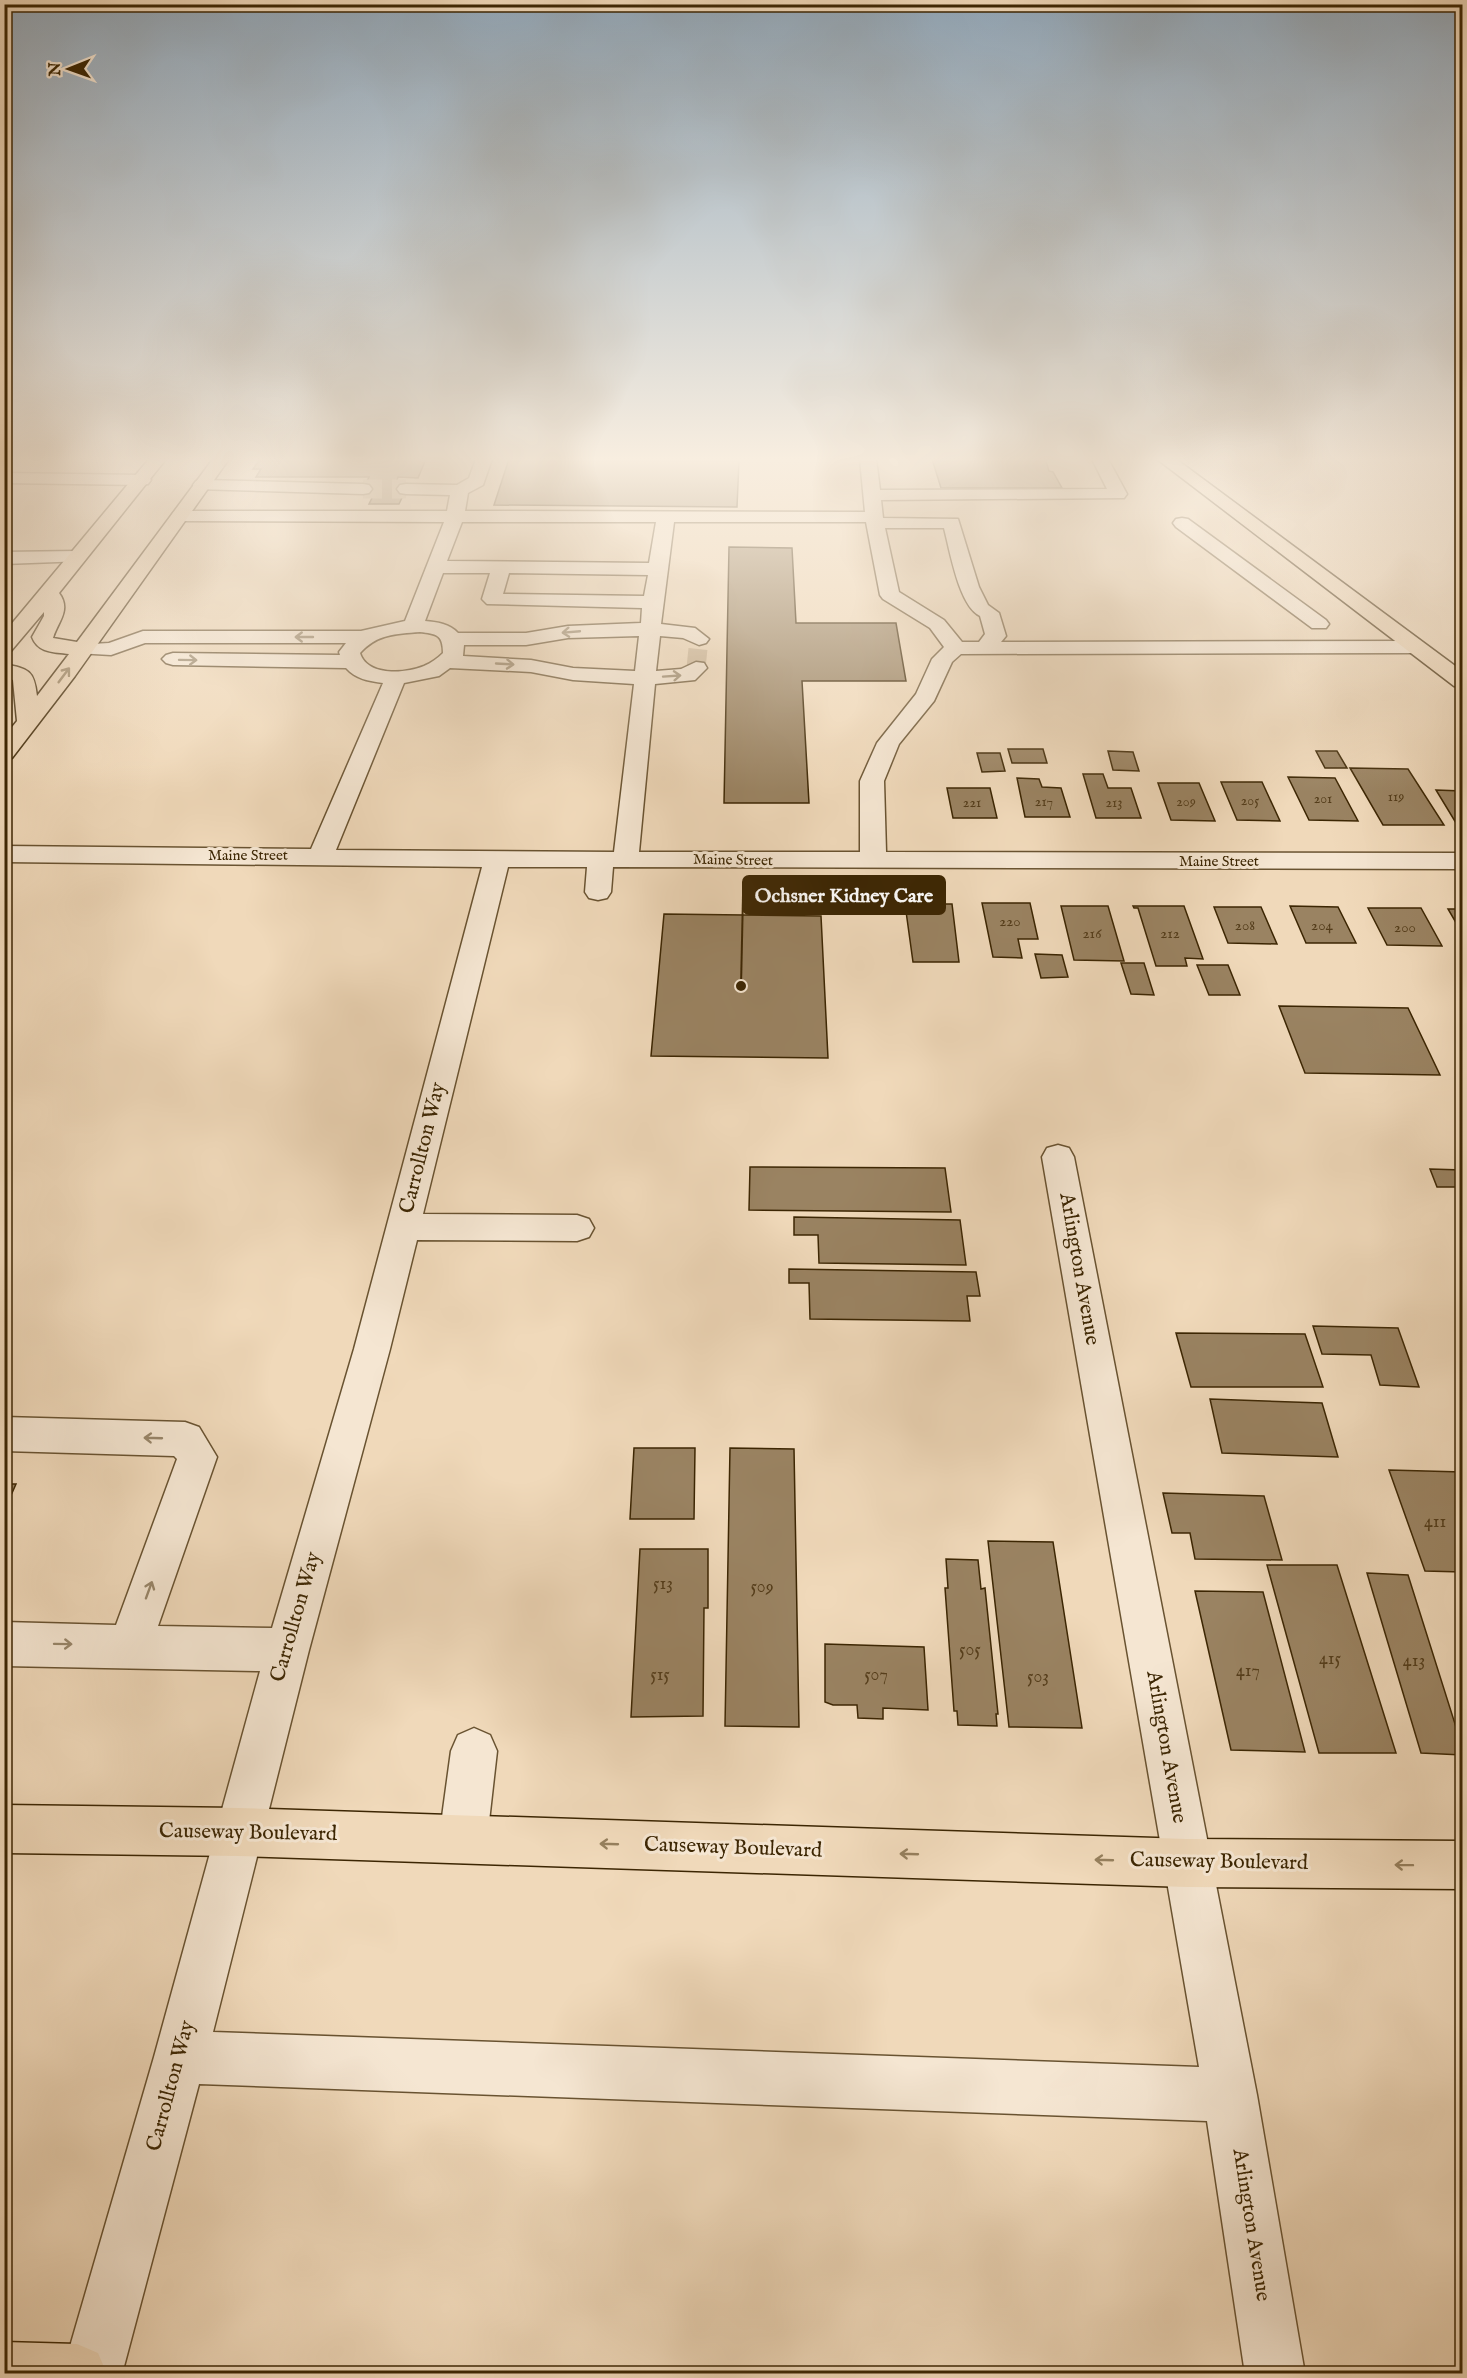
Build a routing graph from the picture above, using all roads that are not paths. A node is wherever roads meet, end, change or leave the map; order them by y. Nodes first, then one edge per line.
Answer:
1 (658, 569) edge
2 (66, 570) edge
3 (140, 570) edge
4 (435, 570) edge
5 (500, 570) edge
6 (885, 570) edge
7 (964, 570) edge
8 (1246, 570) edge
9 (1313, 570) edge
10 (51, 589) junction
11 (653, 602) junction
12 (978, 603) junction
13 (1012, 623) dead end
14 (1319, 624) dead end
15 (413, 626) junction
16 (651, 629) junction
17 (363, 637) junction
18 (454, 639) junction
19 (699, 639) dead end
20 (991, 645) junction
21 (4, 647) edge
22 (1416, 647) junction
23 (83, 648) junction
24 (956, 648) junction
25 (111, 649) junction
26 (351, 662) junction
27 (447, 662) junction
28 (696, 668) dead end
29 (4, 670) edge
30 (396, 677) junction
31 (646, 678) junction
32 (1462, 681) edge
33 (28, 721) junction
34 (4, 753) edge
35 (4, 854) edge
36 (321, 856) junction
37 (497, 859) junction
38 (614, 859) junction
39 (873, 861) junction
40 (1462, 861) edge
41 (598, 892) dead end
42 (1058, 1156) dead end
43 (403, 1227) junction
44 (577, 1228) dead end
45 (4, 1434) edge
46 (4, 1644) edge
47 (130, 1645) junction
48 (287, 1650) junction
49 (474, 1751) dead end
50 (4, 1829) edge
51 (238, 1832) junction
52 (463, 1839) junction
53 (1187, 1863) junction
54 (1462, 1865) edge
55 (180, 2057) junction
56 (1230, 2095) junction
57 (4, 2372) edge
58 (77, 2373) edge
59 (93, 2373) edge
60 (1275, 2373) edge

1 - 11 street
2 - 10 main road
3 - 23 main road
4 - 15 street
5 - 11 street
6 - 24 street
7 - 12 street
8 - 14 street
9 - 22 main road
10 - 21 main road
10 - 23 main road
11 - 16 street
12 - 13 street
12 - 20 street
15 - 17 street
15 - 18 street
16 -> 18 street
16 - 19 street
16 - 31 street
17 -> 25 street
17 - 26 street
18 - 27 street
20 - 22 street
20 - 24 street
22 - 32 main road
23 - 25 street
33 -> 23 main road
24 - 39 street
25 -> 26 street
26 - 30 street
27 - 30 street
27 -> 31 street
31 -> 28 street
29 - 33 main road
30 - 36 street
31 - 38 street
33 - 34 main road
35 - 36 street, Maine Street
36 - 37 street, Maine Street
37 - 38 street, Maine Street
37 - 43 street, Carrollton Way
38 - 39 street, Maine Street
38 - 41 street
39 - 40 street, Maine Street
42 - 53 street, Arlington Avenue
43 - 44 street
43 - 48 street, Carrollton Way
47 -> 45 street
46 -> 47 street
47 - 48 street
48 - 51 street, Carrollton Way
49 - 52 street
50 - 51 main road, Causeway Boulevard
51 - 52 main road, Causeway Boulevard
51 - 55 street, Carrollton Way
53 -> 52 main road, Causeway Boulevard
54 -> 53 main road, Causeway Boulevard
53 - 56 street, Arlington Avenue
55 - 56 street
55 - 59 street, Carrollton Way
56 - 60 street, Arlington Avenue
57 - 58 main road

